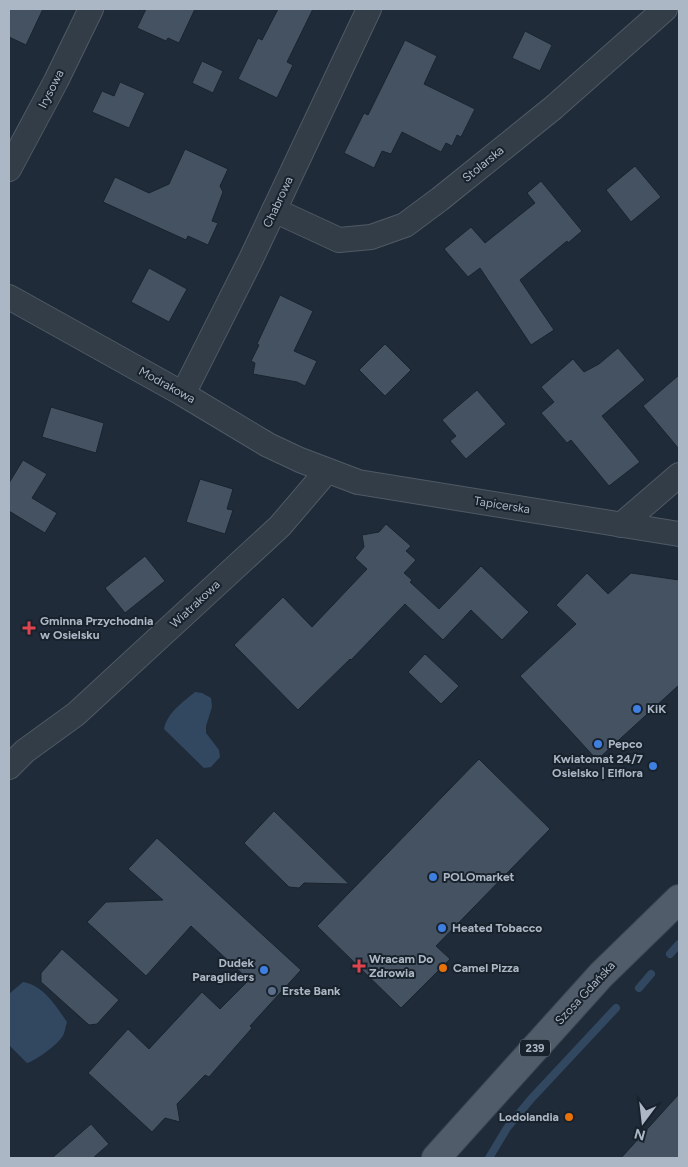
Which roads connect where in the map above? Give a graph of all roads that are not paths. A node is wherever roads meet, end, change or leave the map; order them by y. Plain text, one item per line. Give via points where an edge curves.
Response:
1 (91, 9) edge
2 (369, 9) edge
3 (664, 9) edge
4 (9, 169) edge
5 (274, 210) junction
6 (9, 297) edge
7 (183, 394) junction
8 (327, 471) junction
9 (679, 475) edge
10 (621, 525) junction
11 (679, 534) edge
12 (9, 767) edge
13 (679, 899) edge
14 (436, 1158) edge

1 - 4 street, Irysowa
2 - 5 street, Chabrowa
3 - 5 street, Stolarska via 553,108 405,225 371,236 340,240
5 - 7 street, Chabrowa
6 - 7 street, Modrakowa
7 - 8 street, Modrakowa via 268,445
8 - 10 street, Tapicerska via 358,482
8 - 12 street, Wiatrakowa via 280,526 76,714 25,751
9 - 10 street
10 - 11 street, Tapicerska
13 - 14 main road, Szosa Gdańska / 239 via 601,975

